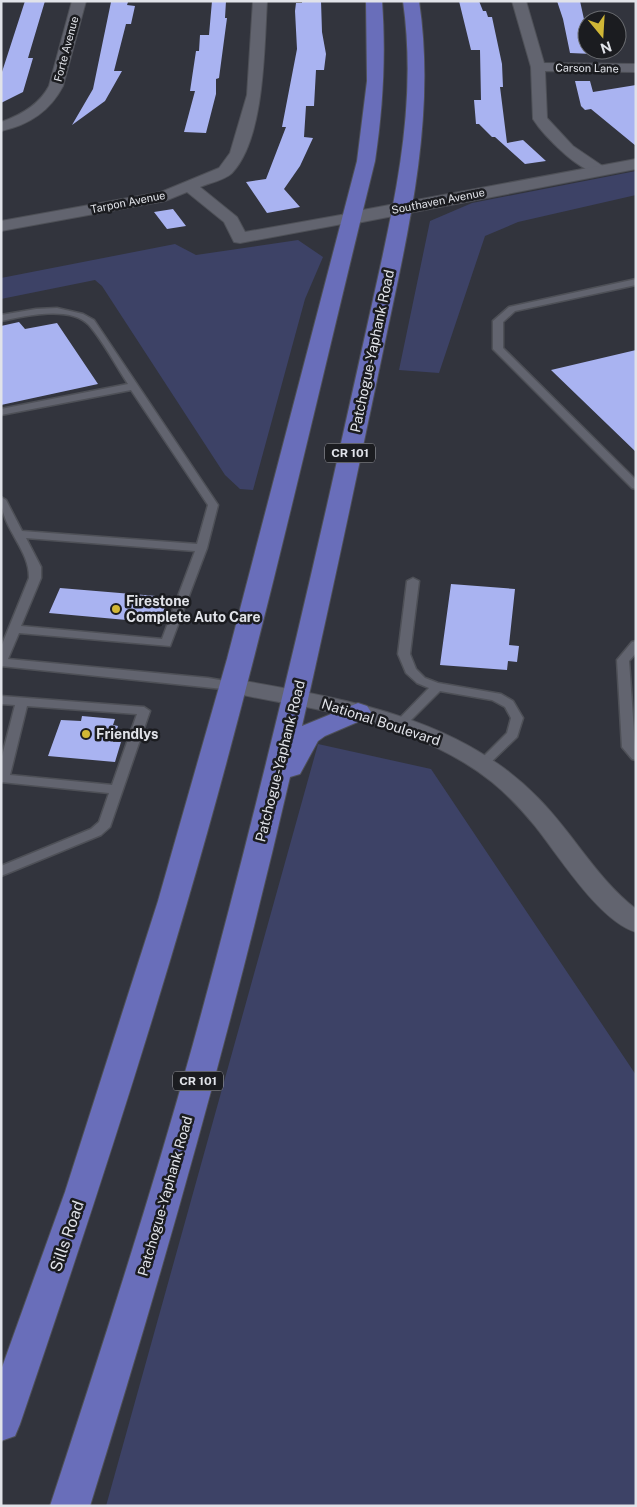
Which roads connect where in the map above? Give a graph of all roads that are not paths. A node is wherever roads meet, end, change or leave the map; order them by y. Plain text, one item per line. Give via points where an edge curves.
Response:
1 (79, 1) edge
2 (260, 1) edge
3 (374, 1) edge
4 (411, 1) edge
5 (519, 1) edge
6 (538, 67) junction
7 (636, 68) edge
8 (1, 127) edge
9 (636, 164) edge
10 (598, 170) junction
11 (190, 187) junction
12 (403, 208) junction
13 (352, 218) junction
14 (1, 226) edge
15 (636, 282) edge
16 (1, 318) edge
17 (134, 386) junction
18 (1, 412) edge
19 (636, 486) edge
20 (1, 500) edge
21 (18, 534) junction
22 (202, 548) junction
23 (413, 581) dead end
24 (15, 629) junction
25 (636, 645) edge
26 (1, 662) edge
27 (232, 686) junction
28 (436, 688) junction
29 (296, 697) junction
30 (1, 700) edge
31 (22, 702) junction
32 (358, 712) junction
33 (399, 725) junction
34 (636, 756) edge
35 (483, 763) junction
36 (2, 778) edge
37 (117, 790) junction
38 (267, 814) junction
39 (1, 871) edge
40 (636, 923) edge
41 (52, 1280) junction
42 (1, 1377) edge
43 (1, 1424) edge
44 (70, 1506) edge

1 - 8 street, Forte Avenue via 51,97 30,115
2 - 11 street, Tarpon Avenue via 254,95 238,154 225,171
3 - 13 main road via 374,103 366,161
4 - 12 main road, Patchogue-Yaphank Road / CR 101 via 418,59 417,86 414,142
5 - 6 street
6 - 7 street, Carson Lane
6 - 10 street via 540,119 568,149
9 - 10 street, Southaven Avenue
10 - 12 street, Southaven Avenue
11 - 13 street, Southaven Avenue via 231,220 240,238
11 - 14 street, Tarpon Avenue via 165,196
12 - 13 street, Southaven Avenue
12 - 29 main road, Patchogue-Yaphank Road / CR 101
13 - 27 main road
15 - 19 lane via 512,309 498,321 498,349
16 - 17 lane via 47,310 75,313 91,322
17 - 18 lane
17 - 22 lane via 213,505
20 - 21 lane
21 - 22 lane
21 - 24 lane via 35,567 35,578
22 - 24 lane via 166,643
23 - 28 lane via 404,654 406,663 420,679
24 - 26 lane
25 - 34 lane via 623,660 628,747
26 - 27 lane
27 - 29 street, National Boulevard
27 - 41 main road, Sills Road via 150,979
28 - 33 lane
28 - 35 lane via 495,697 510,705 516,718 513,734
29 - 32 street, National Boulevard
29 - 38 main road, Patchogue-Yaphank Road / CR 101
30 - 31 lane
31 - 36 lane
31 - 37 lane via 144,711
32 - 33 street, National Boulevard
32 - 38 main road via 307,736
33 - 35 street, National Boulevard via 450,744
35 - 40 street, National Boulevard via 530,804 608,900
36 - 37 lane
37 - 39 lane via 105,824 96,832
38 - 44 main road, Patchogue-Yaphank Road / CR 101 via 173,1171 122,1346
41 - 42 main road
41 - 43 main road

